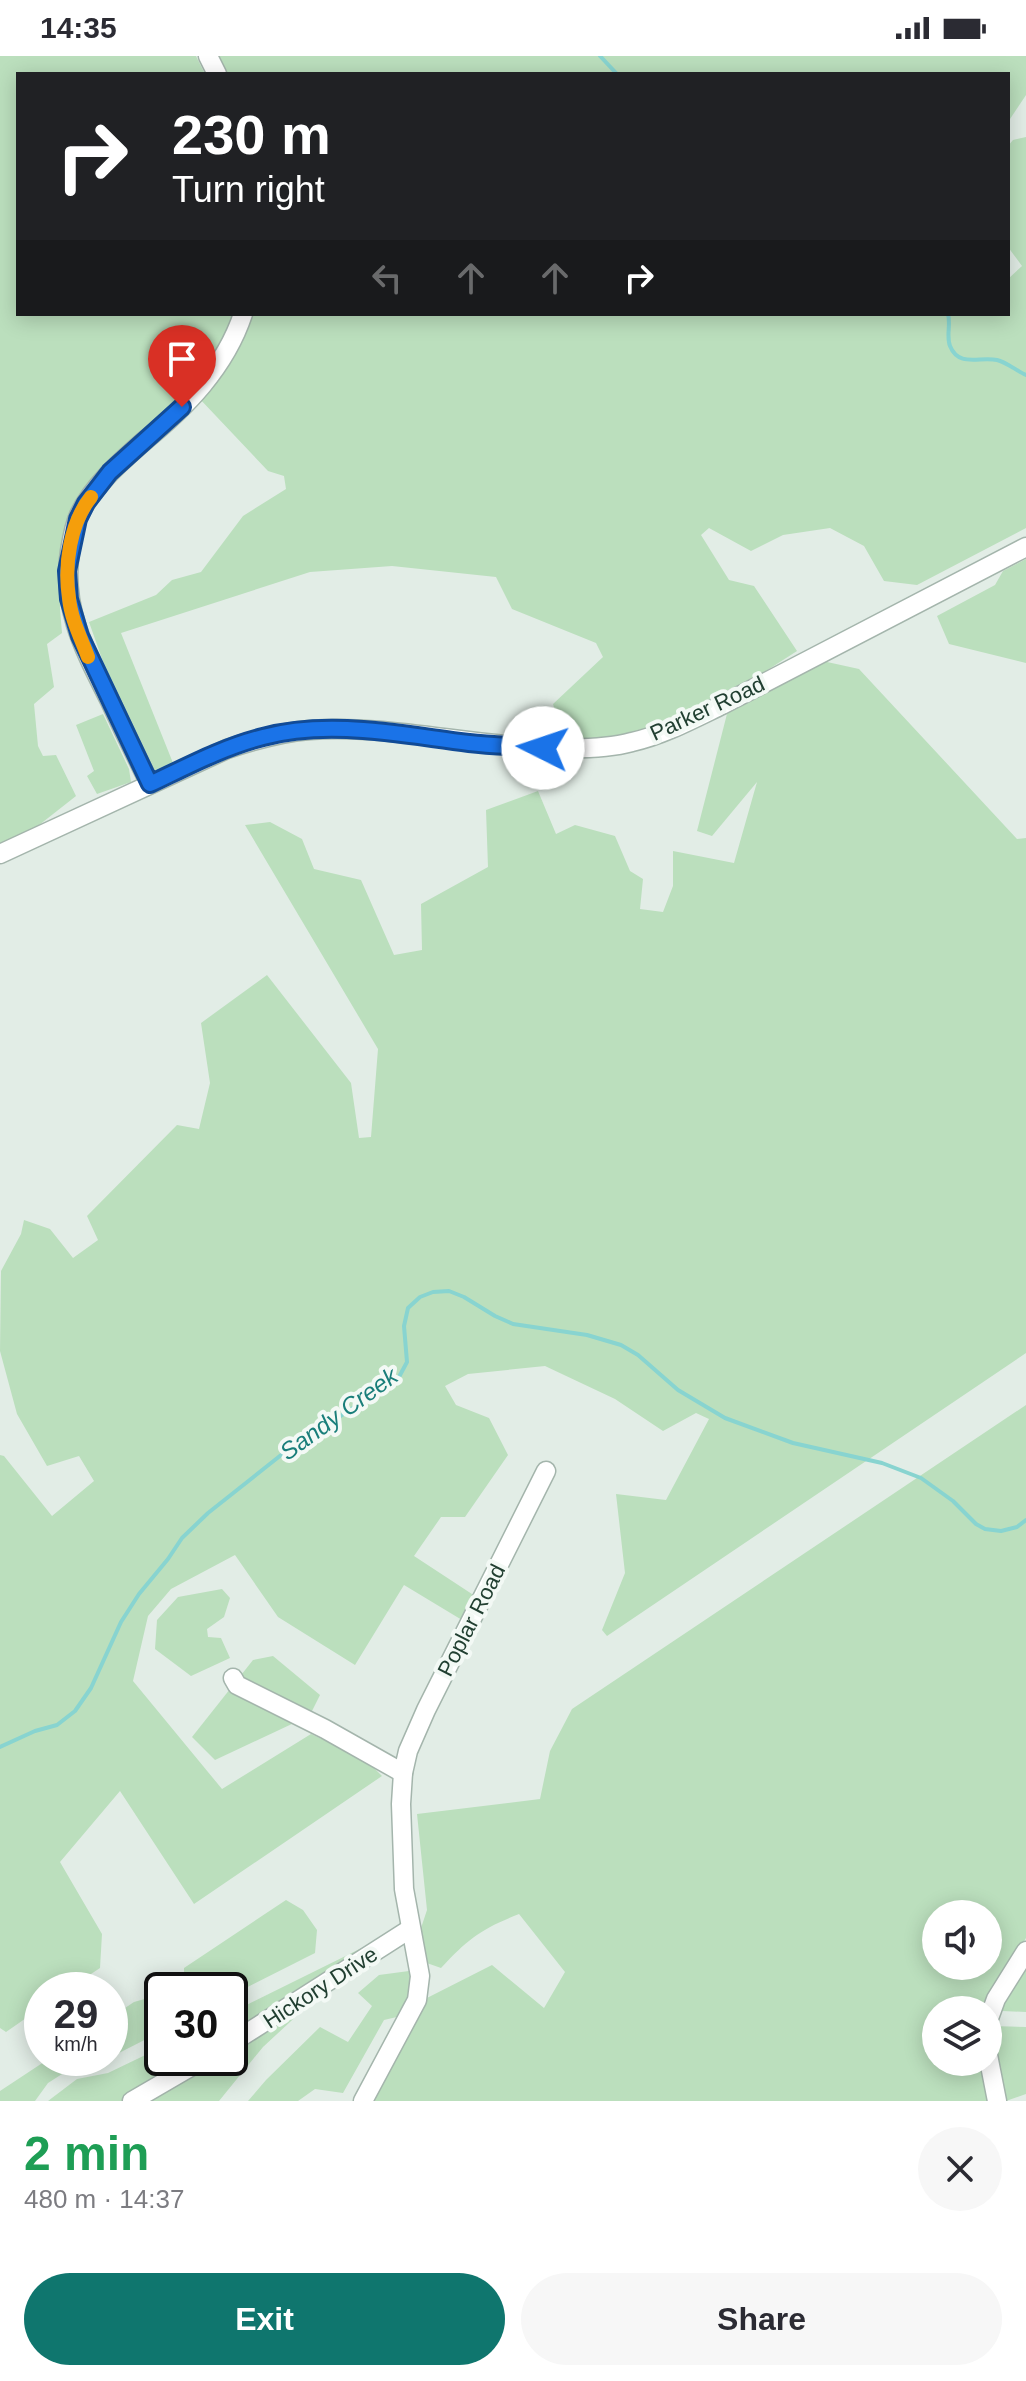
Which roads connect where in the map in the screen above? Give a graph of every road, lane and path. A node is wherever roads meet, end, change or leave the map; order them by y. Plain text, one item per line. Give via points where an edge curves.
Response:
1 (242, 316) edge
2 (1026, 547) edge
3 (150, 784) junction
4 (0, 854) edge
5 (546, 1471) dead end
6 (233, 1678) dead end
7 (403, 1773) junction
8 (410, 1929) junction
9 (1026, 1951) edge
10 (998, 1996) edge
11 (248, 2032) edge
12 (175, 2076) edge
13 (992, 2076) edge
14 (132, 2101) edge
15 (363, 2101) edge
16 (997, 2101) edge

1 - 3 street via 231,346 201,388 110,472 86,503 72,542 67,571 73,618
2 - 3 street, Parker Road via 677,727 631,743 543,748 311,730 262,737
3 - 4 street, Parker Road
5 - 7 street, Poplar Road via 426,1710
6 - 7 street via 237,1685
7 - 8 street, Poplar Road via 404,1889
8 - 11 street, Hickory Drive
8 - 15 street, Poplar Road via 420,1976 418,1995
9 - 10 street
12 - 14 street
13 - 16 street

